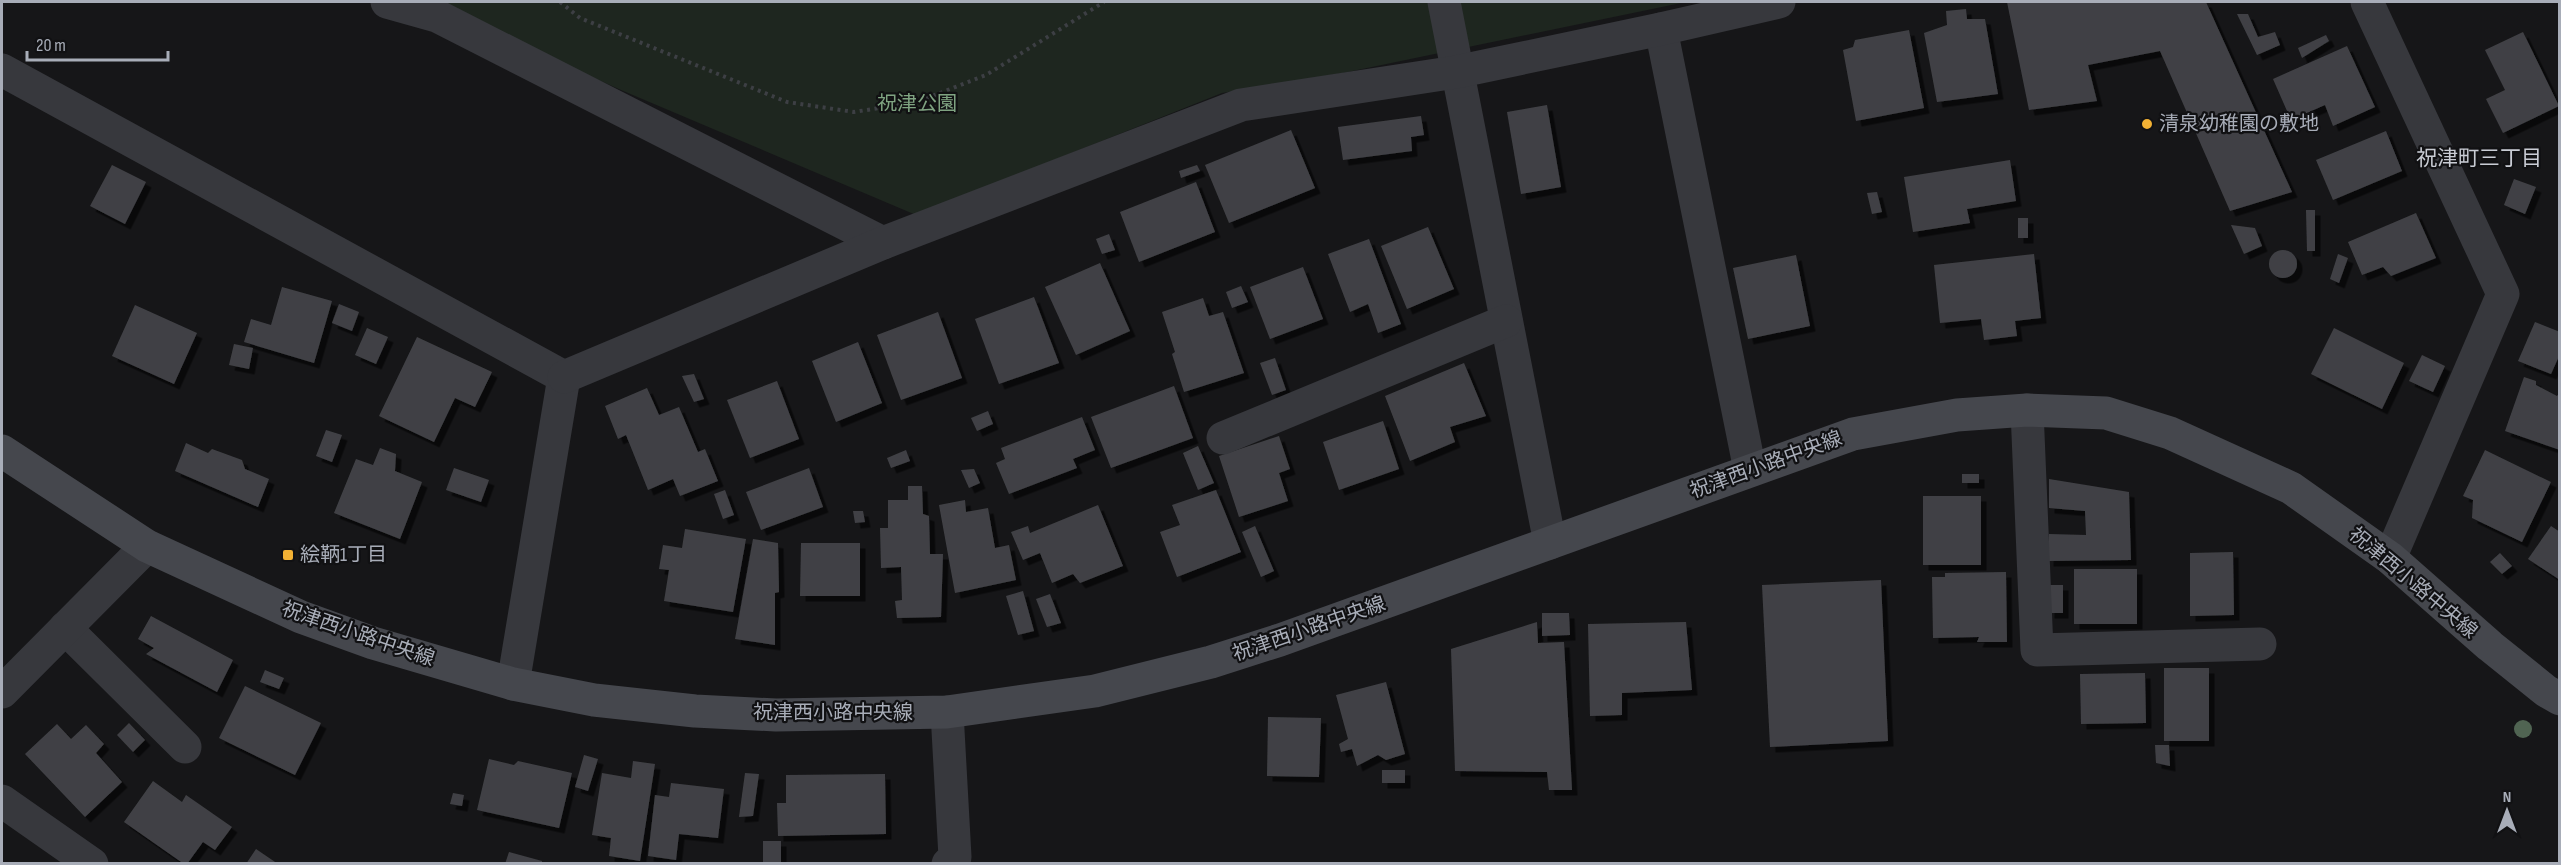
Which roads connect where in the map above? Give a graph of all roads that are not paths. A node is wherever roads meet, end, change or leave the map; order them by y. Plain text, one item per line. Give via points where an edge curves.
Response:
1 (387, 2) edge
2 (1444, 2) edge
3 (1779, 2) edge
4 (2367, 2) edge
5 (1661, 29) junction
6 (2, 70) edge
7 (1456, 72) junction
8 (883, 243) junction
9 (1506, 321) junction
10 (564, 377) junction
11 (2027, 410) junction
12 (1223, 438) dead end
13 (2, 451) edge
14 (1750, 470) junction
15 (1550, 543) junction
16 (147, 546) junction
17 (2390, 558) junction
18 (65, 628) junction
19 (2260, 644) dead end
20 (513, 684) junction
21 (2, 692) edge
22 (2559, 699) edge
23 (946, 712) junction
24 (184, 747) dead end
25 (2, 801) edge
26 (955, 861) edge
27 (92, 864) edge

1 - 8 street via 437,16
2 - 7 street
3 - 5 street
4 - 17 street via 2503,294
5 - 7 street
5 - 14 street
6 - 10 street
7 - 8 street via 1241,105
7 - 9 street
8 - 10 street
9 - 12 street
9 - 15 street
10 - 20 street
11 - 14 main road, 祝津西小路中央線 via 1958,415 1853,434
11 - 17 main road, 祝津西小路中央線 via 2106,413 2170,433 2291,488
11 - 19 street via 2037,650
13 - 16 main road, 祝津西小路中央線
14 - 15 main road, 祝津西小路中央線
15 - 23 main road, 祝津西小路中央線 via 1211,662 1095,691
16 - 18 street
16 - 20 main road, 祝津西小路中央線 via 301,617 373,643
17 - 22 main road, 祝津西小路中央線 via 2490,646
18 - 21 street
18 - 24 street
20 - 23 main road, 祝津西小路中央線 via 594,700 695,711 776,715
23 - 26 street
25 - 27 street

